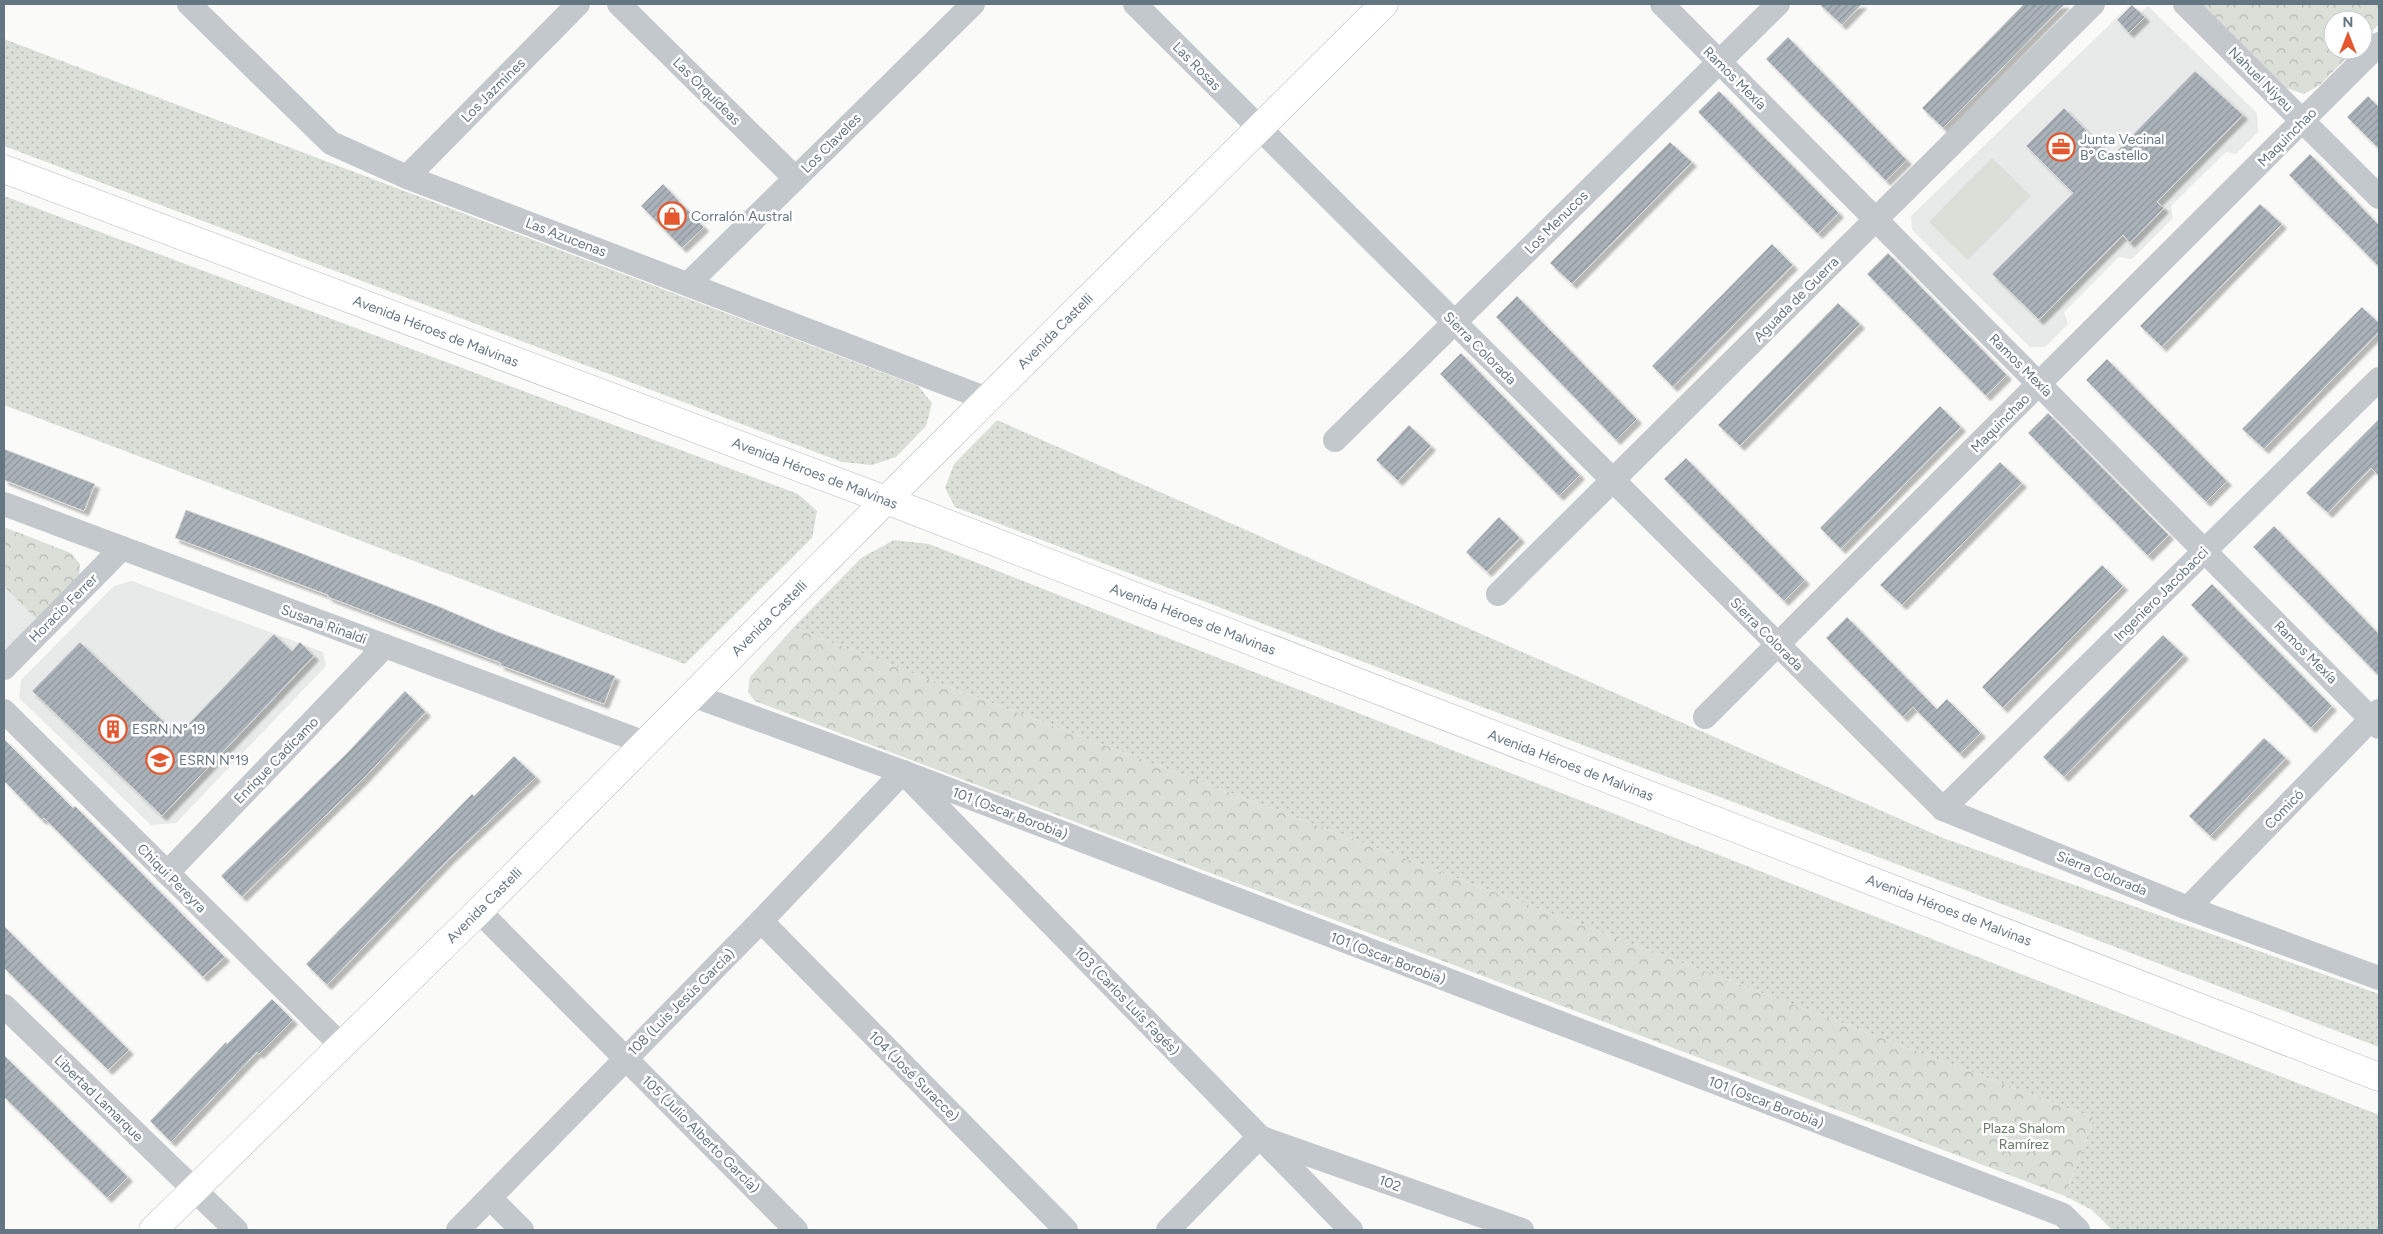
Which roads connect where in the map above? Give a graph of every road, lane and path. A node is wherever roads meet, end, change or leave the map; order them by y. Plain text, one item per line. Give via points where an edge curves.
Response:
1 (189, 4) edge
2 (578, 4) edge
3 (619, 4) edge
4 (972, 4) edge
5 (1135, 4) edge
6 (1384, 4) edge
7 (1662, 4) edge
8 (1778, 4) edge
9 (2093, 4) edge
10 (2186, 4) edge
11 (2379, 44) edge
12 (1719, 61) junction
13 (2303, 121) junction
14 (1259, 129) junction
15 (4, 169) edge
16 (407, 177) junction
17 (795, 178) junction
18 (2379, 196) edge
19 (1876, 219) junction
20 (689, 283) junction
21 (1454, 323) junction
22 (2379, 379) edge
23 (2040, 383) junction
24 (987, 399) junction
25 (1336, 440) dead end
26 (1613, 480) junction
27 (886, 500) junction
28 (4, 504) edge
29 (122, 548) junction
30 (2205, 550) junction
31 (1498, 594) dead end
32 (1778, 644) junction
33 (385, 646) junction
34 (4, 668) edge
35 (692, 695) junction
36 (4, 711) edge
37 (1705, 717) dead end
38 (2377, 719) edge
39 (645, 743) junction
40 (903, 772) junction
41 (1943, 808) junction
42 (167, 873) junction
43 (2188, 908) junction
44 (479, 911) junction
45 (761, 921) junction
46 (2379, 978) edge
47 (4, 1006) edge
48 (340, 1046) junction
49 (626, 1058) junction
50 (2379, 1076) edge
51 (1259, 1137) junction
52 (194, 1189) junction
53 (490, 1198) junction
54 (2063, 1225) edge
55 (153, 1230) edge
56 (236, 1230) edge
57 (458, 1230) edge
58 (522, 1230) edge
59 (796, 1230) edge
60 (1066, 1230) edge
61 (1168, 1230) edge
62 (1351, 1230) edge
63 (1522, 1230) edge

1 - 16 street, Las Azucenas via 331,143
2 - 16 street, Los Jazmines
3 - 17 street, Las Orquídeas
4 - 17 street, Los Claveles
5 - 14 street, Las Rosas
6 - 14 main road, Avenida Castelli
7 - 12 street, Ramos Mexía
8 - 12 street, Los Menucos
9 - 19 street, Aguada de Guerra
10 - 13 street, Nahuel Niyeu
11 - 13 street, Maquinchao
12 - 19 street, Ramos Mexía
12 - 21 street, Los Menucos
13 - 18 street, Nahuel Niyeu
13 - 23 street, Maquinchao
14 - 21 street, Sierra Colorada
14 - 24 main road, Avenida Castelli
15 - 27 main road, Avenida Héroes de Malvinas
16 - 20 street, Las Azucenas
17 - 20 street, Los Claveles
19 - 23 street, Ramos Mexía
19 - 26 street, Aguada de Guerra
20 - 24 street, Las Azucenas
21 - 25 street, Los Menucos
21 - 26 street, Sierra Colorada
22 - 30 street, Ingeniero Jacobacci
23 - 30 street, Ramos Mexía
23 - 32 street, Maquinchao
24 - 27 main road, Avenida Castelli
26 - 31 street, Aguada de Guerra
26 - 32 street, Sierra Colorada
27 - 35 main road, Avenida Castelli
27 - 50 main road, Avenida Héroes de Malvinas
28 - 29 street, Susana Rinaldi
29 - 33 street, Susana Rinaldi
29 - 34 street, Horacio Ferrer
30 - 38 street, Ramos Mexía
30 - 41 street, Ingeniero Jacobacci
32 - 37 street, Maquinchao
32 - 41 street, Sierra Colorada
33 - 39 street, Susana Rinaldi
33 - 42 street, Enrique Cadícamo
35 - 39 main road, Avenida Castelli
35 - 40 street, 101 (Oscar Borobia)
36 - 42 street, Chiqui Pereyra
38 - 43 street, Comicó
39 - 44 main road, Avenida Castelli
40 - 45 street, 108 (Luis Jesús García)
40 - 51 street, 103 (Carlos Luis Fagés)
40 - 54 street, 101 (Oscar Borobia)
41 - 43 street, Sierra Colorada
42 - 48 street, Chiqui Pereyra
43 - 46 street, Sierra Colorada
44 - 48 main road, Avenida Castelli
44 - 49 street, 105 (Julio Alberto García)
45 - 49 street, 108 (Luis Jesús García)
45 - 60 street, 104 (José Suracce)
47 - 52 street, Libertad Lamarque
48 - 52 main road, Avenida Castelli
49 - 53 street, 108 (Luis Jesús García)
49 - 59 street, 105 (Julio Alberto García)
51 - 61 street
51 - 62 street, 103 (Carlos Luis Fagés)
51 - 63 street, 102
52 - 55 main road, Avenida Castelli
52 - 56 street, Libertad Lamarque
53 - 57 street, 108 (Luis Jesús García)
53 - 58 street

